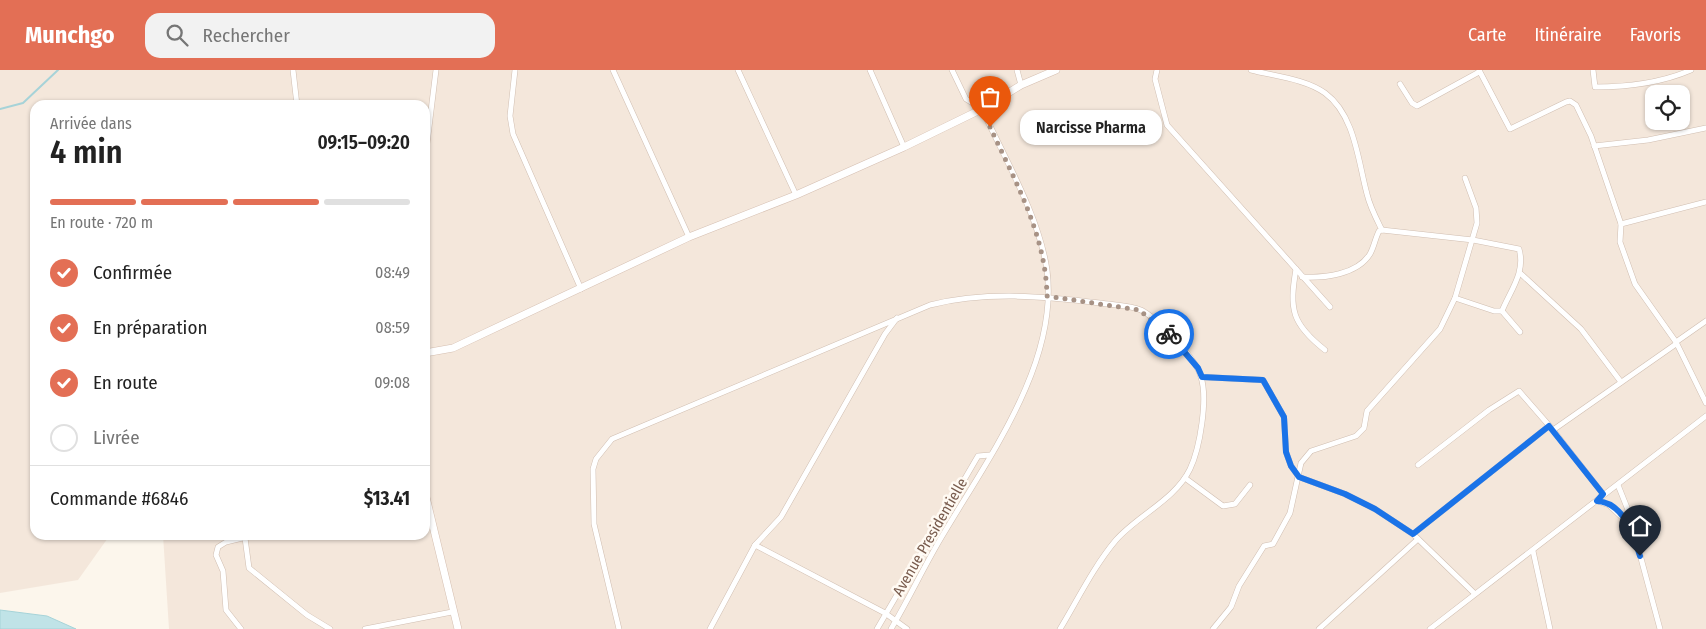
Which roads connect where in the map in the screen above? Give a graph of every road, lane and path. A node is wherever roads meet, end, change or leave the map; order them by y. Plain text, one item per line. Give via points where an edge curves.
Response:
1 (293, 70) edge
2 (436, 70) edge
3 (516, 70) edge
4 (613, 70) edge
5 (738, 70) edge
6 (870, 70) edge
7 (952, 70) edge
8 (1016, 70) edge
9 (1056, 70) edge
10 (1157, 70) edge
11 (1251, 70) edge
12 (1593, 70) edge
13 (1691, 70) edge
14 (1479, 71) edge
15 (1400, 84) dead end
16 (1022, 85) junction
17 (297, 100) edge
18 (982, 109) junction
19 (430, 119) edge
20 (1706, 128) edge
21 (1594, 146) junction
22 (904, 147) junction
23 (1465, 178) dead end
24 (796, 195) junction
25 (1706, 202) edge
26 (1621, 224) junction
27 (1382, 230) junction
28 (689, 237) junction
29 (1473, 240) junction
30 (1296, 269) junction
31 (1520, 273) junction
32 (1302, 276) junction
33 (581, 289) junction
34 (1047, 296) junction
35 (1455, 298) junction
36 (1330, 308) dead end
37 (1502, 311) junction
38 (898, 317) junction
39 (1706, 321) edge
40 (1520, 332) dead end
41 (1676, 343) junction
42 (1325, 350) dead end
43 (430, 352) edge
44 (1202, 377) junction
45 (1621, 382) junction
46 (1706, 403) edge
47 (1706, 416) edge
48 (1551, 428) junction
49 (990, 455) junction
50 (1418, 465) dead end
51 (1299, 477) junction
52 (1185, 478) junction
53 (1250, 485) dead end
54 (1618, 485) junction
55 (1603, 494) junction
56 (1597, 501) junction
57 (430, 515) edge
58 (1630, 525) junction
59 (1413, 534) junction
60 (1418, 539) junction
61 (236, 540) edge
62 (245, 540) edge
63 (755, 545) junction
64 (922, 549) junction
65 (1533, 551) junction
66 (930, 556) junction
67 (1474, 593) junction
68 (452, 612) junction
69 (885, 614) junction
70 (896, 621) junction
71 (241, 629) edge
72 (330, 629) edge
73 (365, 629) edge
74 (458, 629) edge
75 (620, 629) edge
76 (710, 629) edge
77 (877, 629) edge
78 (891, 629) edge
79 (907, 629) edge
80 (1060, 629) edge
81 (1213, 629) edge
82 (1319, 629) edge
83 (1430, 629) edge
84 (1550, 629) edge
85 (1660, 629) edge

1 - 17 street
2 - 19 street
3 - 33 street via 510,116 513,134
4 - 28 street
5 - 24 street
6 - 22 street
7 - 18 street via 966,99
8 - 16 street
9 - 16 street
10 - 30 street via 1155,79 1167,125
11 - 27 street via 1310,85 1336,103 1345,117 1359,157 1367,195
12 - 13 street via 1595,88 1621,87
14 - 15 street via 1417,106
14 - 21 street via 1510,129 1570,101 1576,105
16 - 18 street
18 - 22 street
18 - 34 street, Avenue Presidentielle via 1038,233 1047,272
20 - 21 street via 1648,140
21 - 26 street
22 - 24 street
23 - 29 street via 1476,208
24 - 28 street
25 - 26 street
26 - 41 street via 1620,242 1635,284
27 - 29 street
27 - 32 street via 1369,256 1362,262 1333,277
28 - 33 street
29 - 31 street via 1519,249 1522,258
29 - 35 street
30 - 32 street
30 - 42 street via 1291,300 1301,328
31 - 37 street
31 - 45 street via 1581,329
32 - 36 street
33 - 43 street via 452,348
34 - 38 street via 949,300
34 - 44 street via 1139,310 1174,339
34 - 49 street, Avenue Presidentielle via 1045,331 1032,376
35 - 37 street
35 - 51 street via 1440,329 1368,412 1364,428 1356,436 1311,451 1301,463
37 - 40 street
38 - 63 street via 885,334 781,517
38 - 75 street via 612,439 607,444 593,469 594,524
39 - 41 street
41 - 45 street
41 - 46 street
44 - 51 street via 1263,380 1284,417 1286,452
44 - 52 street via 1201,435
45 - 48 street
47 - 54 street
48 - 50 street via 1521,392 1516,392
48 - 55 street
48 - 59 street
49 - 64 street, Avenue Presidentielle via 978,456
49 - 66 street, Avenue Presidentielle
51 - 59 street via 1352,497
51 - 81 street via 1290,513 1273,544 1264,546 1239,586 1231,607
52 - 53 street via 1223,506 1235,504
52 - 80 street via 1118,538
54 - 55 street
54 - 58 street
55 - 56 street
56 - 58 street via 1614,509
56 - 65 street
57 - 68 street
58 - 85 street
59 - 60 street
60 - 67 street
60 - 82 street
61 - 71 street via 218,548 216,556 223,571 226,610
62 - 72 street via 249,568 307,615
63 - 69 street
63 - 76 street
64 - 66 street
64 - 69 street, Avenue Presidentielle
65 - 67 street
65 - 84 street
66 - 70 street, Avenue Presidentielle
67 - 83 street
68 - 73 street
68 - 74 street
69 - 70 street
69 - 77 street, Avenue Presidentielle
70 - 78 street, Avenue Presidentielle
70 - 79 street

